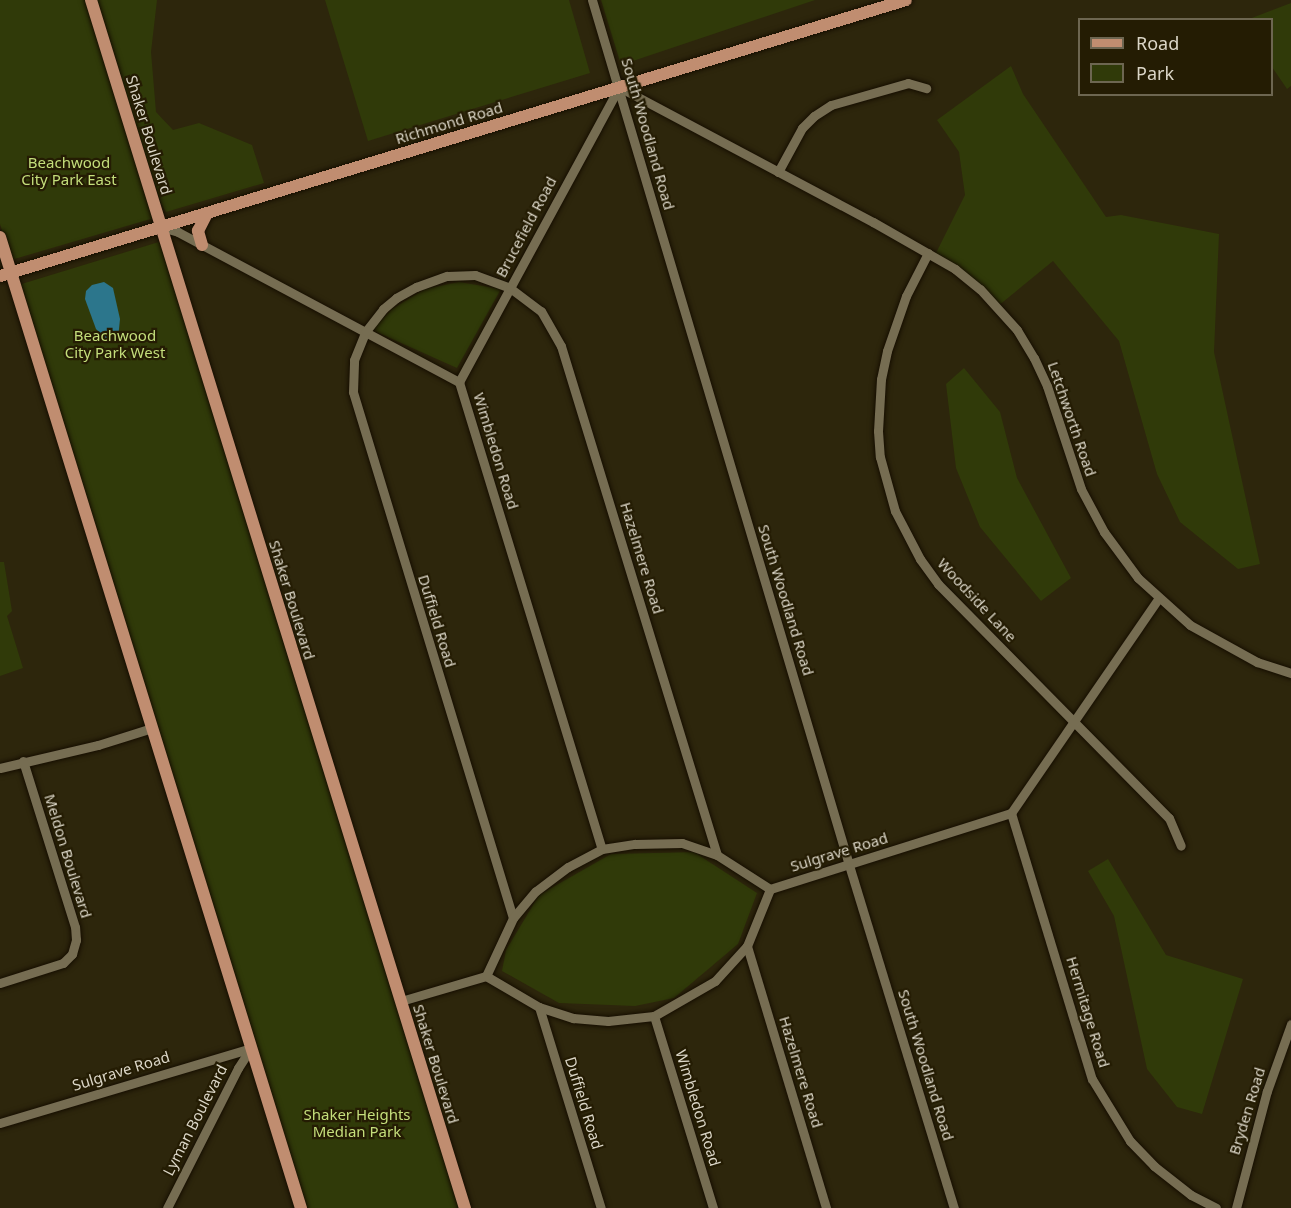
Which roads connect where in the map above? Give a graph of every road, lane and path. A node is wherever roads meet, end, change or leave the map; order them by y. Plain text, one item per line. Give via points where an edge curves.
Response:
1 (91, 0) edge
2 (592, 0) edge
3 (906, 0) edge
4 (619, 87) junction
5 (926, 88) dead end
6 (778, 172) junction
7 (207, 213) junction
8 (161, 226) junction
9 (0, 237) edge
10 (202, 245) junction
11 (928, 253) junction
12 (4, 272) edge
13 (510, 288) junction
14 (366, 331) junction
15 (459, 382) junction
16 (1158, 599) junction
17 (1291, 673) edge
18 (1074, 722) junction
19 (152, 728) junction
20 (23, 761) junction
21 (0, 768) edge
22 (1011, 813) junction
23 (1181, 846) dead end
24 (603, 849) junction
25 (717, 855) junction
26 (849, 865) junction
27 (770, 889) junction
28 (513, 918) junction
29 (747, 946) junction
30 (486, 976) junction
31 (0, 983) edge
32 (401, 1001) junction
33 (539, 1007) junction
34 (654, 1016) junction
35 (1291, 1024) edge
36 (252, 1048) junction
37 (0, 1123) edge
38 (169, 1207) edge
39 (156, 1208) edge
40 (301, 1208) edge
41 (465, 1208) edge
42 (601, 1208) edge
43 (713, 1208) edge
44 (826, 1208) edge
45 (954, 1208) edge
46 (1216, 1208) edge
47 (1236, 1208) edge

1 - 8 main road, Shaker Boulevard
2 - 4 street, South Woodland Road
3 - 4 main road, Richmond Road
4 - 6 street, Letchworth Road
4 - 7 main road, Richmond Road
4 - 13 street, Brucefield Road
4 - 26 street, South Woodland Road
5 - 6 street via 908,83 831,105 802,128
6 - 11 street, Letchworth Road
7 - 8 main road, Richmond Road
7 - 10 main road via 198,231
8 - 10 street, Wimbledon Road
8 - 12 main road, Richmond Road
8 - 32 main road, Shaker Boulevard
9 - 12 main road
10 - 14 street, Wimbledon Road
11 - 16 street, Letchworth Road via 980,289 1017,330 1047,386 1072,465 1092,512 1121,556
11 - 18 street, Woodside Lane via 906,296 881,379 878,431 886,484 906,535 938,584
12 - 19 main road
13 - 14 street, Hazelmere Road via 475,275 447,276 396,298
13 - 15 street, Brucefield Road
13 - 25 street, Hazelmere Road via 541,311 561,346
14 - 15 street, Wimbledon Road
14 - 28 street, Duffield Road via 354,360 353,392 359,418
15 - 24 street, Wimbledon Road
16 - 17 street, Letchworth Road via 1224,646
16 - 18 street
18 - 22 street
18 - 23 street, Woodside Lane via 1168,818
19 - 20 street via 98,745
19 - 36 main road
20 - 21 street
20 - 31 street, Meldon Boulevard via 76,940 72,954 63,963
22 - 26 street, Sulgrave Road
22 - 46 street, Hermitage Road via 1092,1079 1130,1140 1154,1166 1191,1195
24 - 25 street via 682,843
24 - 28 street via 568,867 536,891
25 - 27 street
26 - 27 street, Sulgrave Road
26 - 45 street, South Woodland Road
27 - 29 street
28 - 30 street
29 - 34 street via 715,981
29 - 44 street, Hazelmere Road
30 - 32 street
30 - 33 street
32 - 41 main road, Shaker Boulevard
33 - 34 street via 573,1018 608,1021
33 - 42 street, Duffield Road
34 - 43 street, Wimbledon Road
35 - 47 street, Bryden Road
36 - 37 street, Sulgrave Road
36 - 38 street, Lyman Boulevard via 238,1068
36 - 40 main road
38 - 39 street

